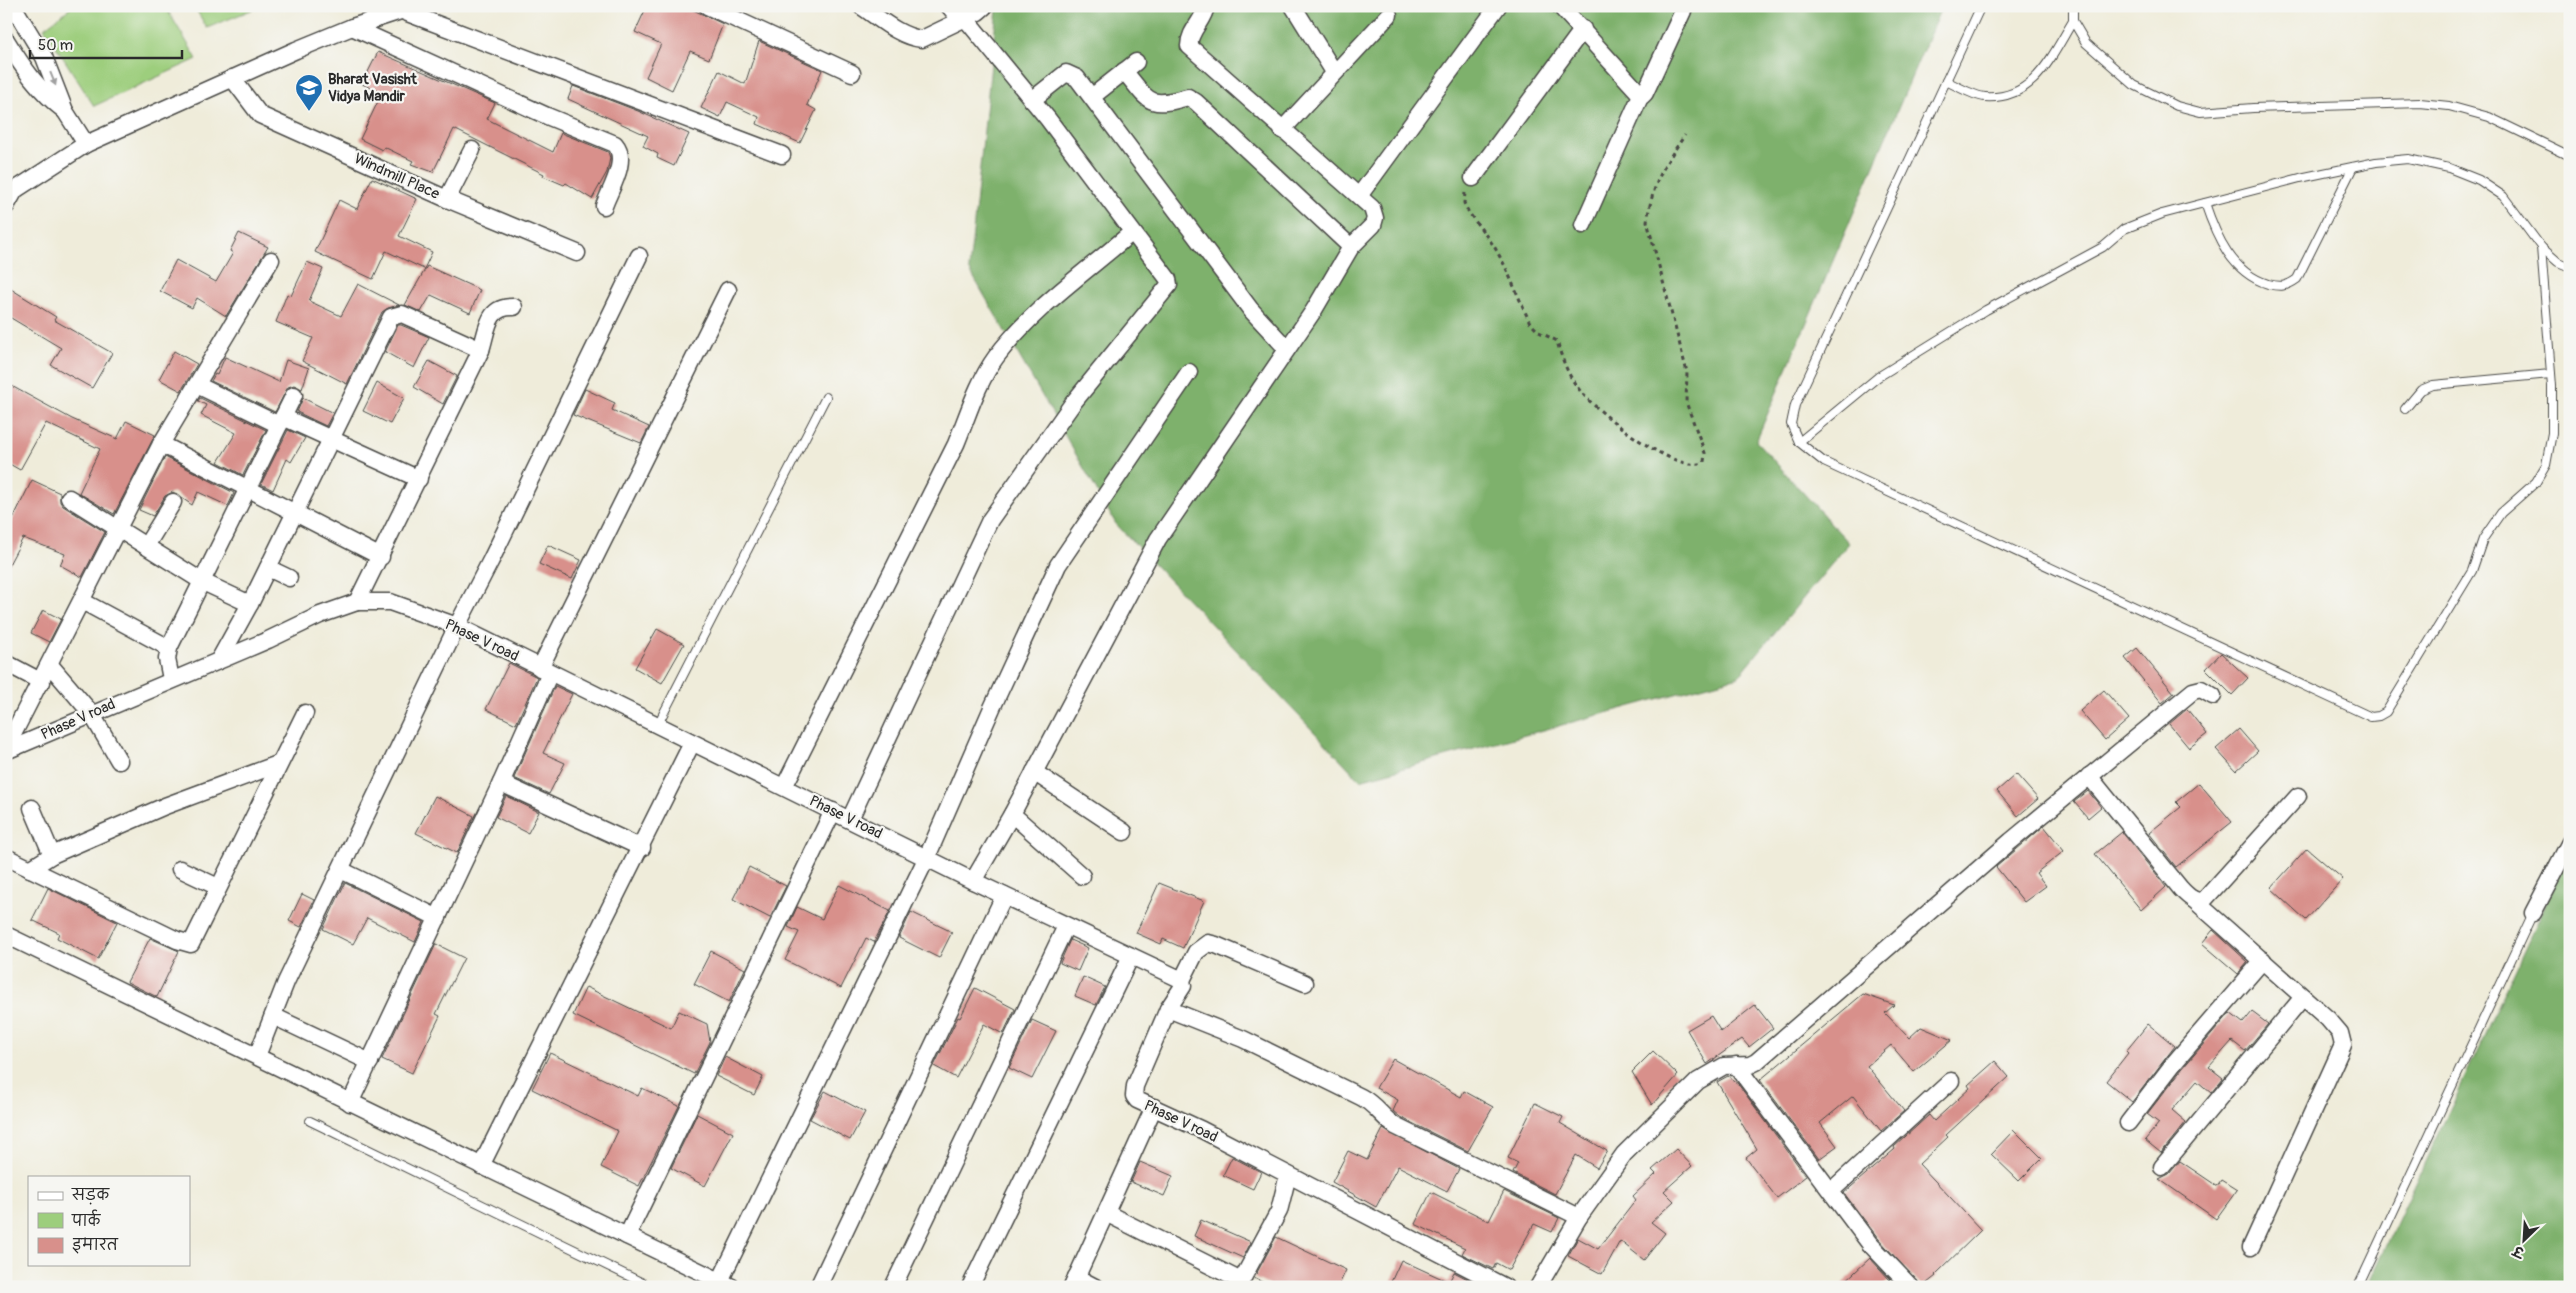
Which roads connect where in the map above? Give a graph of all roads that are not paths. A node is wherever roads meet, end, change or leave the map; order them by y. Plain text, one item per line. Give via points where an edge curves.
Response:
1 (13, 6) edge
2 (707, 6) edge
3 (861, 6) edge
4 (949, 6) edge
5 (985, 6) edge
6 (1206, 6) edge
7 (1293, 6) edge
8 (1498, 6) edge
9 (1560, 6) edge
10 (1981, 6) edge
11 (2073, 6) edge
12 (410, 9) edge
13 (1683, 11) dead end
14 (1389, 16) dead end
15 (963, 19) junction
16 (2073, 21) junction
17 (352, 28) junction
18 (1583, 29) junction
19 (6, 40) edge
20 (1334, 72) junction
21 (852, 73) dead end
22 (232, 78) junction
23 (1946, 81) junction
24 (1093, 96) junction
25 (1641, 96) junction
26 (1032, 100) junction
27 (65, 111) junction
28 (1282, 130) junction
29 (86, 144) junction
30 (472, 150) dead end
31 (782, 154) dead end
32 (2570, 156) edge
33 (2353, 167) junction
34 (1473, 178) road end
35 (11, 190) edge
36 (1359, 196) junction
37 (448, 199) junction
38 (2205, 203) junction
39 (6, 206) edge
40 (604, 206) dead end
41 (1583, 225) dead end
42 (1131, 233) junction
43 (1351, 247) junction
44 (2541, 247) junction
45 (577, 253) dead end
46 (639, 256) dead end
47 (271, 260) dead end
48 (2570, 267) edge
49 (728, 290) dead end
50 (514, 307) dead end
51 (1287, 349) junction
52 (481, 350) junction
53 (1189, 372) dead end
54 (2551, 374) junction
55 (197, 384) junction
56 (294, 395) dead end
57 (826, 397) dead end
58 (2405, 409) dead end
59 (281, 421) junction
60 (331, 439) junction
61 (1799, 442) junction
62 (160, 444) junction
63 (419, 479) junction
64 (248, 489) junction
65 (69, 498) dead end
66 (173, 502) dead end
67 (295, 513) junction
68 (118, 528) junction
69 (146, 546) junction
70 (381, 557) junction
71 (268, 568) junction
72 (289, 578) dead end
73 (203, 582) junction
74 (82, 601) junction
75 (358, 602) junction
76 (250, 604) junction
77 (456, 626) junction
78 (169, 648) junction
79 (219, 660) junction
80 (6, 663) edge
81 (50, 665) junction
82 (545, 670) junction
83 (171, 679) junction
84 (42, 682) junction
85 (2213, 696) dead end
86 (91, 713) junction
87 (305, 713) dead end
88 (657, 726) junction
89 (692, 743) junction
90 (6, 749) edge
91 (118, 761) dead end
92 (278, 764) junction
93 (1034, 772) junction
94 (2089, 776) junction
95 (501, 783) junction
96 (784, 787) junction
97 (2298, 796) dead end
98 (32, 808) dead end
99 (833, 811) junction
100 (1012, 814) junction
101 (850, 819) junction
102 (1124, 832) dead end
103 (2570, 842) edge
104 (642, 848) junction
105 (52, 855) junction
106 (6, 857) edge
107 (927, 857) junction
108 (30, 869) junction
109 (180, 869) dead end
110 (341, 870) junction
111 (1082, 876) dead end
112 (973, 881) junction
113 (218, 887) junction
114 (1004, 896) junction
115 (2193, 899) junction
116 (2533, 913) joint
117 (438, 918) junction
118 (1066, 926) junction
119 (6, 935) edge
120 (1131, 956) junction
121 (2262, 960) junction
122 (1182, 980) junction
123 (1305, 983) dead end
124 (2303, 996) junction
125 (1168, 1009) junction
126 (273, 1016) junction
127 (257, 1056) junction
128 (370, 1062) junction
129 (1736, 1065) junction
130 (1951, 1081) dead end
131 (350, 1103) junction
132 (1154, 1107) junction
133 (310, 1121) dead end
134 (2128, 1123) dead end
135 (481, 1166) junction
136 (2162, 1167) dead end
137 (1288, 1175) junction
138 (1831, 1191) junction
139 (1106, 1213) junction
140 (1579, 1217) junction
141 (627, 1236) junction
142 (2251, 1247) dead end
143 (1074, 1282) edge
144 (726, 1284) edge
145 (1239, 1284) edge
146 (651, 1287) edge
147 (818, 1287) edge
148 (893, 1287) edge
149 (970, 1287) edge
150 (1095, 1287) edge
151 (1505, 1287) edge
152 (1538, 1287) edge
153 (1911, 1287) edge
154 (2358, 1287) edge

1 -> 27 street via 44,57
2 - 21 street
3 - 15 street via 913,38 922,39
4 - 15 street
5 - 15 street
6 - 28 street via 1204,18 1189,38 1189,46
7 - 20 street
8 - 36 street
9 - 18 street
10 - 23 lane
11 - 16 lane
12 - 17 street
12 - 31 street
13 - 25 street
14 - 20 street
15 - 26 street
16 - 23 lane via 2040,75 2015,94 1984,97
16 - 32 lane via 2086,44 2134,86 2177,106 2200,112 2420,103 2449,106 2489,117
17 - 22 street
17 - 40 street via 615,144 620,149 620,163
18 - 25 street
18 - 34 street
19 - 27 street via 26,73 47,98
20 - 28 street
22 - 29 street
22 - 37 street, Windmill Place via 260,115
23 - 61 lane via 1795,405 1791,424
24 - 26 street via 1077,78 1066,74
24 - 43 street via 1130,66 1152,101 1164,104 1188,97
24 - 51 street via 1251,310
25 - 41 street
26 - 42 street
27 - 29 street
28 - 36 street
29 - 35 street
30 - 37 street
33 - 38 lane
33 - 38 lane via 2297,279 2288,286 2279,287 2258,280 2242,270 2212,226
33 - 44 lane via 2408,160 2449,168 2478,180 2503,196
35 - 39 street
36 - 43 street via 1372,208 1375,218 1373,225
37 - 45 street, Windmill Place
38 - 61 lane via 2162,214 2124,229 2103,247 1986,310 1878,377
42 - 96 street via 1035,315 996,357 977,391 956,444
42 - 101 street via 1168,279 1168,288 1073,403 990,520
43 - 51 street
44 - 48 lane via 2558,262
44 - 54 lane
46 - 77 street
47 - 55 street
49 - 82 street
50 - 52 street via 500,307 494,312
51 - 93 street via 1158,539
52 - 60 street via 402,314 394,315 388,321
52 - 63 street
53 - 107 street via 1058,565
54 - 58 lane via 2433,385 2422,390
54 - 61 lane via 2552,434 2546,464 2536,482 2496,520 2483,539 2472,571 2386,712 2371,717 1824,462
55 - 59 street
55 - 62 street
56 - 59 street
57 - 88 lane
59 - 60 street
59 - 64 street
60 - 63 street
60 - 67 street
62 - 64 street
62 - 68 street
63 - 70 street
64 - 67 street
64 - 73 street
65 - 68 street
66 - 69 street
67 - 70 street
67 - 71 street
68 - 69 street
68 - 74 street
69 - 73 street
70 - 75 street
71 - 72 street
71 - 76 street
73 - 76 street
73 - 78 street
74 - 78 street
74 - 81 street
75 - 77 street, Phase V road via 390,602
75 - 79 street, Phase V road via 320,615
76 - 79 street
77 - 82 street, Phase V road
77 - 110 street
78 - 83 street via 166,659
79 - 83 street, Phase V road
80 - 84 street
81 - 84 street
81 - 86 street
82 - 88 street, Phase V road
82 - 95 street
83 - 86 street, Phase V road
84 - 90 street
85 - 94 street via 2201,689 2193,690
86 - 90 street, Phase V road
86 - 91 street
87 - 92 street
88 - 89 street, Phase V road
89 - 96 street, Phase V road
89 - 104 street
92 - 105 street via 165,806
92 - 113 street
93 - 100 street
93 - 102 street
94 - 115 street via 2181,889
94 - 129 street via 1756,1062
95 - 104 street
95 - 117 street
96 - 99 street, Phase V road
97 - 115 street via 2204,900
98 - 105 street
99 - 101 street, Phase V road
99 - 141 street
100 - 111 street
100 - 112 street
101 - 107 street, Phase V road
103 - 116 street
104 - 135 street
105 - 108 street
106 - 108 street
107 - 112 street, Phase V road
107 - 144 street
108 - 113 street via 190,944
109 - 113 street
110 - 117 street
110 - 126 street via 286,982
112 - 114 street, Phase V road
114 - 118 street, Phase V road
114 - 147 street
115 - 121 street
116 - 154 lane
117 - 128 street
118 - 120 street, Phase V road
118 - 148 street
119 - 127 street
120 - 122 street, Phase V road
120 - 149 street
121 - 124 street
121 - 134 street via 2174,1063
122 - 123 street via 1196,952 1208,943
122 - 125 street, Phase V road via 1183,986
124 - 136 street
124 - 142 street via 2340,1033 2343,1045
125 - 132 street, Phase V road via 1135,1086 1137,1100
125 - 140 street via 1243,1039 1361,1097 1395,1126
126 - 127 street
126 - 128 street
127 - 131 street
128 - 131 street
129 - 138 street
129 - 140 street via 1718,1068 1698,1081 1624,1154
130 - 138 street
131 - 135 street
132 - 137 street, Phase V road
132 - 139 street
133 - 146 lane
135 - 141 street
137 - 145 street via 1279,1211
137 - 151 street, Phase V road
138 - 153 street via 1870,1244
139 - 143 street
139 - 145 street
140 - 152 street
141 - 144 street
143 - 150 street

